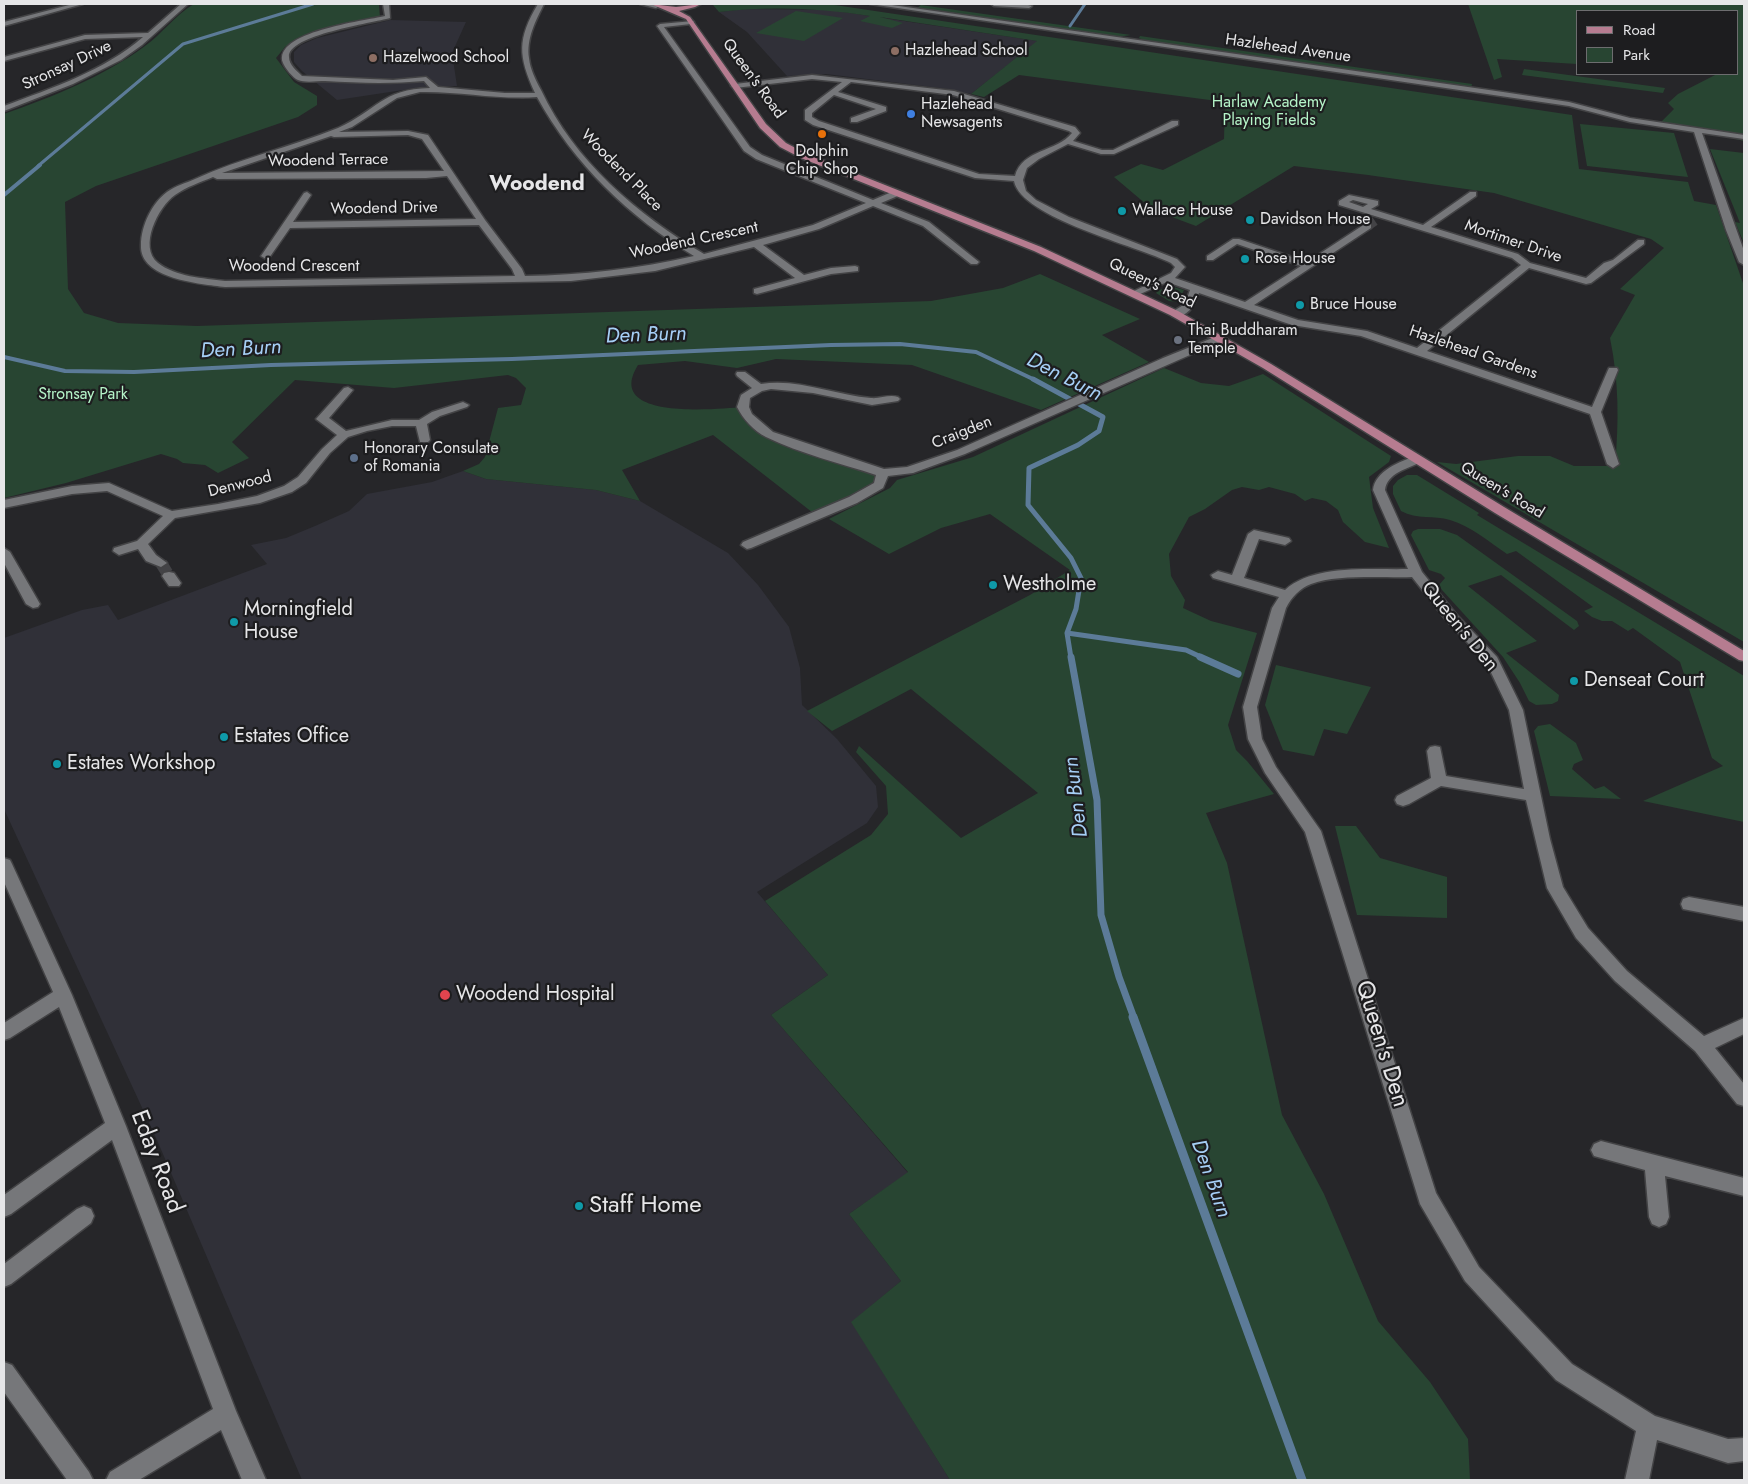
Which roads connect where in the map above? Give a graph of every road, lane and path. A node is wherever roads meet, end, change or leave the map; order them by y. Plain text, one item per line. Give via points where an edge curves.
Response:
1 (80, 4) edge
2 (185, 4) edge
3 (386, 4) edge
4 (541, 4) edge
5 (643, 4) edge
6 (698, 4) edge
7 (873, 4) edge
8 (917, 4) edge
9 (994, 4) edge
10 (655, 5) edge
11 (1029, 6) dead end
12 (690, 7) junction
13 (909, 8) junction
14 (670, 9) junction
15 (687, 21) junction
16 (4, 24) edge
17 (149, 35) junction
18 (4, 60) edge
19 (849, 80) junction
20 (735, 86) junction
21 (436, 90) junction
22 (834, 93) junction
23 (539, 96) junction
24 (4, 109) edge
25 (854, 120) dead end
26 (1175, 123) dead end
27 (1698, 130) junction
28 (324, 135) junction
29 (1744, 137) edge
30 (1068, 142) junction
31 (448, 172) junction
32 (208, 176) junction
33 (1018, 179) junction
34 (897, 193) junction
35 (1473, 194) dead end
36 (308, 199) dead end
37 (874, 203) junction
38 (1364, 210) dead end
39 (1376, 221) junction
40 (482, 222) junction
41 (287, 224) junction
42 (1424, 228) junction
43 (1642, 242) dead end
44 (756, 244) junction
45 (282, 250) dead end
46 (703, 257) junction
47 (1210, 258) dead end
48 (949, 259) dead end
49 (1744, 262) edge
50 (1308, 264) junction
51 (1527, 265) junction
52 (855, 270) dead end
53 (802, 278) junction
54 (521, 279) junction
55 (1167, 279) junction
56 (1195, 290) junction
57 (757, 291) dead end
58 (1135, 293) junction
59 (1246, 306) junction
60 (1176, 314) junction
61 (1220, 338) junction
62 (1418, 352) junction
63 (1614, 370) dead end
64 (741, 374) dead end
65 (760, 388) junction
66 (348, 390) dead end
67 (894, 400) dead end
68 (872, 402) junction
69 (463, 405) dead end
70 (1595, 412) junction
71 (873, 416) dead end
72 (421, 423) junction
73 (344, 435) junction
74 (424, 440) dead end
75 (1417, 460) junction
76 (1613, 464) dead end
77 (883, 473) junction
78 (4, 504) edge
79 (171, 515) junction
80 (1285, 540) dead end
81 (141, 544) junction
82 (747, 545) dead end
83 (119, 551) dead end
84 (4, 552) edge
85 (161, 563) tunnel mouth
86 (1416, 573) junction
87 (1218, 575) dead end
88 (1237, 579) junction
89 (1286, 595) junction
90 (33, 604) dead end
91 (1744, 657) edge
92 (1435, 751) dead end
93 (1439, 780) junction
94 (1534, 796) junction
95 (1403, 800) dead end
96 (4, 864) edge
97 (1689, 904) dead end
98 (1744, 914) edge
99 (63, 995) junction
100 (1744, 1026) edge
101 (4, 1032) edge
102 (1702, 1045) junction
103 (1744, 1098) edge
104 (116, 1126) junction
105 (1601, 1150) dead end
106 (1654, 1164) junction
107 (1744, 1187) edge
108 (4, 1207) edge
109 (84, 1216) dead end
110 (1659, 1217) dead end
111 (4, 1276) edge
112 (4, 1373) edge
113 (226, 1414) junction
114 (1649, 1426) junction
115 (1744, 1449) edge
116 (81, 1480) edge
117 (118, 1480) edge
118 (254, 1480) edge
119 (1637, 1480) edge

1 - 16 street
2 - 17 street, Stronsay Drive
3 - 21 street via 388,17 314,35 289,47 284,57 288,66 300,78 393,82 426,79
4 - 23 street, Woodend Place via 530,28 525,52 525,61
5 - 10 street
6 - 12 main road
7 - 13 street, Hazlehead Avenue
8 - 13 street
9 - 11 street via 1008,8
10 - 14 main road
12 - 14 main road
12 - 15 main road
13 - 27 street, Hazlehead Avenue via 1569,104 1630,120
14 - 15 main road, Queen's Road
15 - 20 main road, Queen's Road
15 - 37 street via 660,26 747,149 758,157
17 - 18 street via 85,37
17 - 24 street, Stronsay Drive via 97,70
19 - 20 street via 812,77
19 - 22 street
19 - 30 street via 964,96 1072,129 1076,133
20 - 34 main road, Queen's Road via 763,126 783,145
21 - 23 street, Woodend Crescent
21 - 28 street, Woodend Crescent via 393,96 351,124
22 - 25 street via 882,109
22 - 33 street via 808,112 808,118 978,176
23 - 46 street, Woodend Place via 565,137 638,214
26 - 30 street via 1114,152 1102,152
27 - 29 street, Hazlehead Avenue
27 - 49 street
28 - 31 street via 418,134 425,137
28 - 32 street, Woodend Crescent
30 - 33 street via 1036,157 1020,170
31 - 32 street, Woodend Terrace
31 - 40 street
32 - 54 street, Woodend Crescent via 168,196 151,221 146,240 145,251 151,262 187,279 234,284
33 - 55 street via 1023,193 1042,208 1174,261 1180,268
34 - 37 street, Woodend Crescent
34 - 58 main road, Queen's Road
35 - 42 street
36 - 41 street, Woodend Drive
37 - 44 street, Woodend Crescent via 816,227
37 - 48 street via 926,224 970,259
38 - 39 street, Mortimer Drive
39 - 42 street, Mortimer Drive
39 - 50 street
40 - 41 street, Woodend Drive
40 - 54 street
41 - 45 street, Woodend Drive via 268,253
42 - 51 street, Mortimer Drive via 1515,256
43 - 51 street, Mortimer Drive via 1591,280
44 - 46 street, Woodend Crescent
44 - 53 street
46 - 54 street, Woodend Crescent via 612,274
47 - 50 street via 1236,242
50 - 59 street
51 - 62 street
52 - 53 street via 831,271
53 - 57 street
55 - 56 street, Hazlehead Gardens
55 - 58 street
56 - 59 street, Hazlehead Gardens
56 - 60 street via 1189,306
58 - 60 main road, Queen's Road
59 - 62 street, Hazlehead Gardens via 1296,323 1363,333
60 - 61 main road, Queen's Road
61 - 75 main road, Queen's Road
61 - 77 street, Craigden via 961,452 909,470
62 - 70 street, Hazlehead Gardens
63 - 70 street
64 - 65 street
65 - 68 street via 813,390
65 - 77 street, Craigden via 745,397 743,407 748,416 769,434
66 - 73 street via 322,419
67 - 68 street
68 - 71 street
69 - 72 street, Denwood
70 - 76 street
72 - 73 street, Denwood via 392,423
72 - 74 street
73 - 79 street, Denwood via 302,480 288,489 260,499
75 - 86 street, Queen's Den via 1387,474 1380,482 1379,490
75 - 91 main road, Queen's Road
77 - 82 street via 879,485 853,500
78 - 79 street via 72,490 109,488
79 - 81 street
80 - 88 street via 1254,534
81 - 83 street
81 - 85 street via 151,558
84 - 90 street
86 - 89 street, Queen's Den via 1338,576 1306,582
86 - 94 street, Queen's Den via 1451,617 1492,660 1516,710
87 - 88 street
88 - 89 street
89 - 114 street, Queen's Den via 1279,608 1250,707 1255,739 1270,770 1313,832 1427,1197 1472,1274 1564,1372
92 - 93 street
93 - 94 street
93 - 95 street
94 - 102 street, Queen's Den via 1555,888 1582,933 1621,976
96 - 99 street, Eday Road
97 - 98 street
99 - 101 street
99 - 104 street, Eday Road
100 - 102 street
102 - 103 street, Queen's Den
104 - 108 street
104 - 113 street, Eday Road
105 - 106 street
106 - 107 street
106 - 110 street
109 - 111 street
112 - 116 street
113 - 117 street
113 - 118 street, Eday Road
114 - 115 street, Queen's Den via 1728,1451
114 - 119 street

